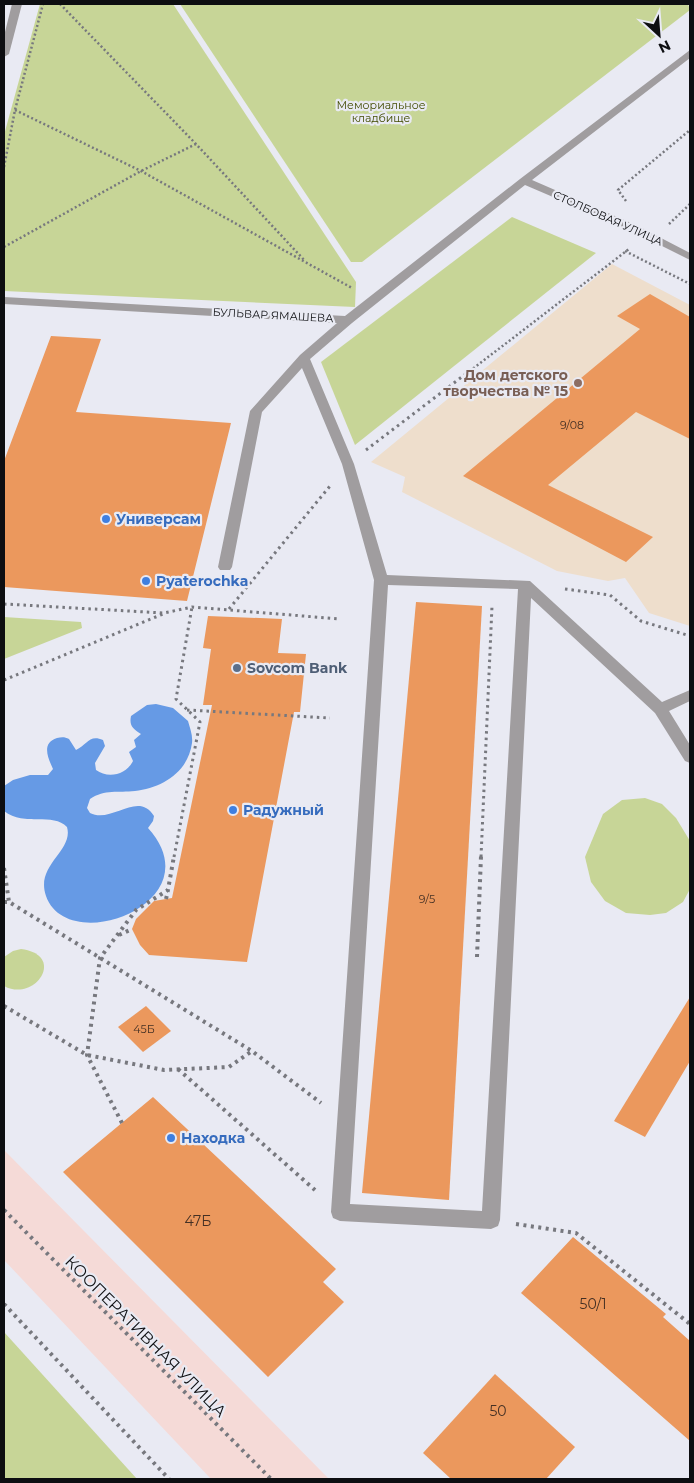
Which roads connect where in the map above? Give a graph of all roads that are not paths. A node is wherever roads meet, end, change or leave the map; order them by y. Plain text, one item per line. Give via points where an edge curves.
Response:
1 (17, 4) edge
2 (690, 53) edge
3 (4, 54) edge
4 (524, 181) junction
5 (690, 257) edge
6 (4, 300) edge
7 (348, 320) junction
8 (304, 358) junction
9 (225, 567) dead end
10 (381, 580) junction
11 (525, 584) junction
12 (690, 695) edge
13 (660, 709) junction
14 (690, 757) edge

1 - 3 street
2 - 4 street, БУЛЬВАР ЯМАШЕВА
4 - 5 street, СТОЛБОВАЯ УЛИЦА
4 - 7 street, БУЛЬВАР ЯМАШЕВА
6 - 7 street, БУЛЬВАР ЯМАШЕВА
7 - 8 street
8 - 9 street via 256,411
8 - 10 street via 348,464
10 - 11 street
10 - 11 street via 340,1212 491,1220
11 - 13 street
12 - 13 street
13 - 14 street

